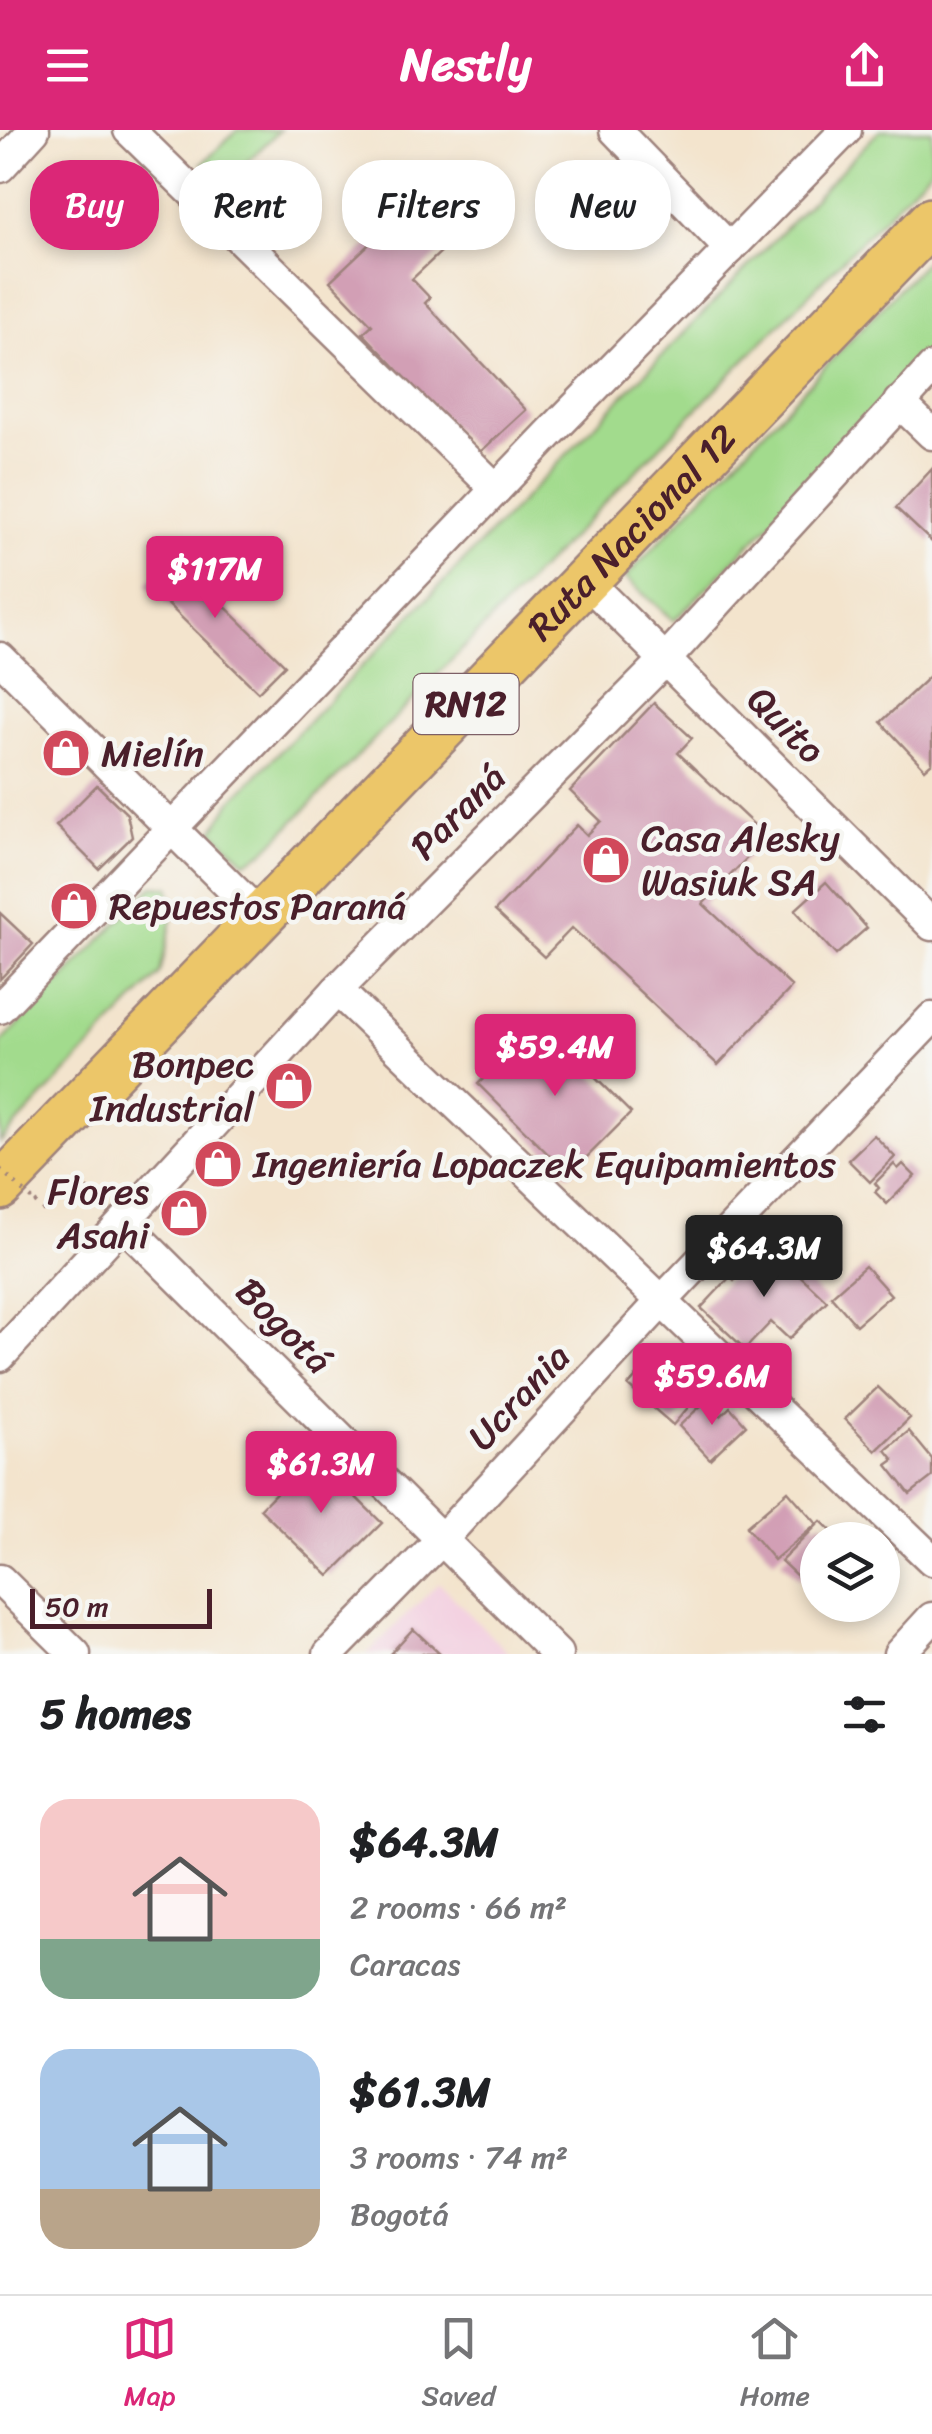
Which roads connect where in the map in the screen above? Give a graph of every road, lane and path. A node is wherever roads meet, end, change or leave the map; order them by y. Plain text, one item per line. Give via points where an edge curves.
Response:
1 (34, 130) edge
2 (129, 130) edge
3 (614, 130) edge
4 (846, 130) edge
5 (0, 167) edge
6 (932, 222) edge
7 (730, 249) junction
8 (932, 368) edge
9 (899, 402) junction
10 (932, 434) edge
11 (496, 489) junction
12 (586, 580) junction
13 (0, 658) edge
14 (664, 661) junction
15 (171, 828) junction
16 (260, 916) junction
17 (932, 926) edge
18 (337, 990) junction
19 (0, 1008) edge
20 (932, 1018) edge
21 (0, 1170) edge
22 (17, 1195) edge
23 (124, 1224) junction
24 (662, 1301) junction
25 (0, 1356) edge
26 (442, 1538) junction
27 (932, 1560) edge
28 (0, 1580) edge
29 (932, 1618) edge
30 (75, 1654) edge
31 (329, 1654) edge
32 (557, 1654) edge
33 (899, 1654) edge

1 - 5 street
2 - 11 street
3 - 7 street
4 - 7 street
6 - 12 highway, Ruta Nacional 12 / RN12
7 - 11 street
8 - 9 street, Paraná
9 - 10 street
9 - 14 street, Paraná
11 - 15 street
12 - 14 street, Quito
12 - 16 highway, Ruta Nacional 12 / RN12
13 - 15 street
14 - 17 street, Quito
14 - 18 street, Paraná
15 - 16 street
15 - 19 street
16 - 22 highway, Ruta Nacional 12 / RN12
18 - 23 street, Paraná
18 - 24 street
20 - 24 street, Ucrania
21 - 22 path, bridge
22 - 23 path via 45,1212 77,1180
23 - 25 street, Paraná
23 - 26 street, Bogotá
24 - 26 street, Ucrania
24 - 27 street
26 - 31 street, Ucrania
26 - 32 street, Bogotá
28 - 30 street
29 - 33 street

